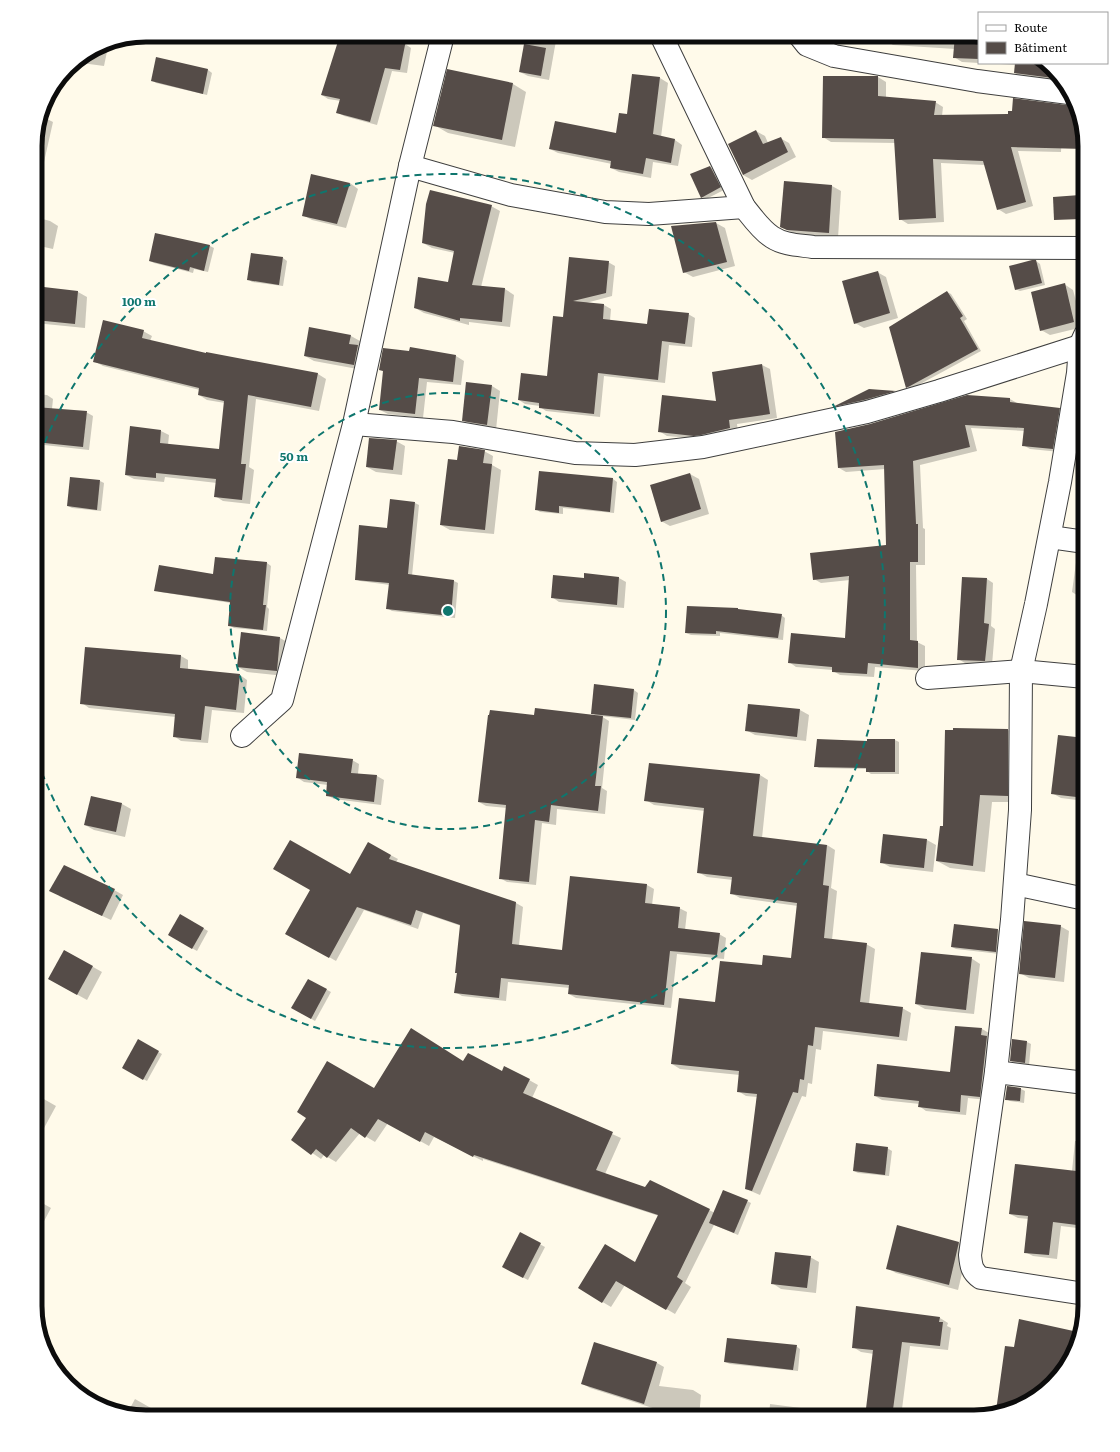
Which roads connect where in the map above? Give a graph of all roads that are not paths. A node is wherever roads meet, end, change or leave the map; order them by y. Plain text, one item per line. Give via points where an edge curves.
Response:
1 (441, 42) edge
2 (664, 42) edge
3 (805, 42) edge
4 (1063, 92) edge
5 (410, 166) junction
6 (744, 207) junction
7 (1078, 248) edge
8 (1078, 342) edge
9 (1078, 373) edge
10 (354, 424) junction
11 (1050, 537) junction
12 (1078, 541) edge
13 (1021, 671) junction
14 (1078, 676) edge
15 (927, 678) dead end
16 (242, 736) dead end
17 (1015, 884) junction
18 (1078, 898) edge
19 (996, 1072) junction
20 (1078, 1082) edge
21 (1078, 1293) edge

1 - 5 street
2 - 6 street
3 - 4 street via 834,56 976,81
5 - 6 street via 511,195 605,212 649,214
5 - 10 street
6 - 7 street via 772,237 791,244 813,247
8 - 10 street via 939,391 867,412 703,447 634,455 575,453 453,432
9 - 11 street
10 - 16 street via 282,700
11 - 12 street
11 - 13 street
13 - 14 street
13 - 15 street
13 - 17 street via 1020,810
17 - 18 street
17 - 19 street
19 - 20 street
19 - 21 street via 970,1255 971,1267 974,1274 990,1281

